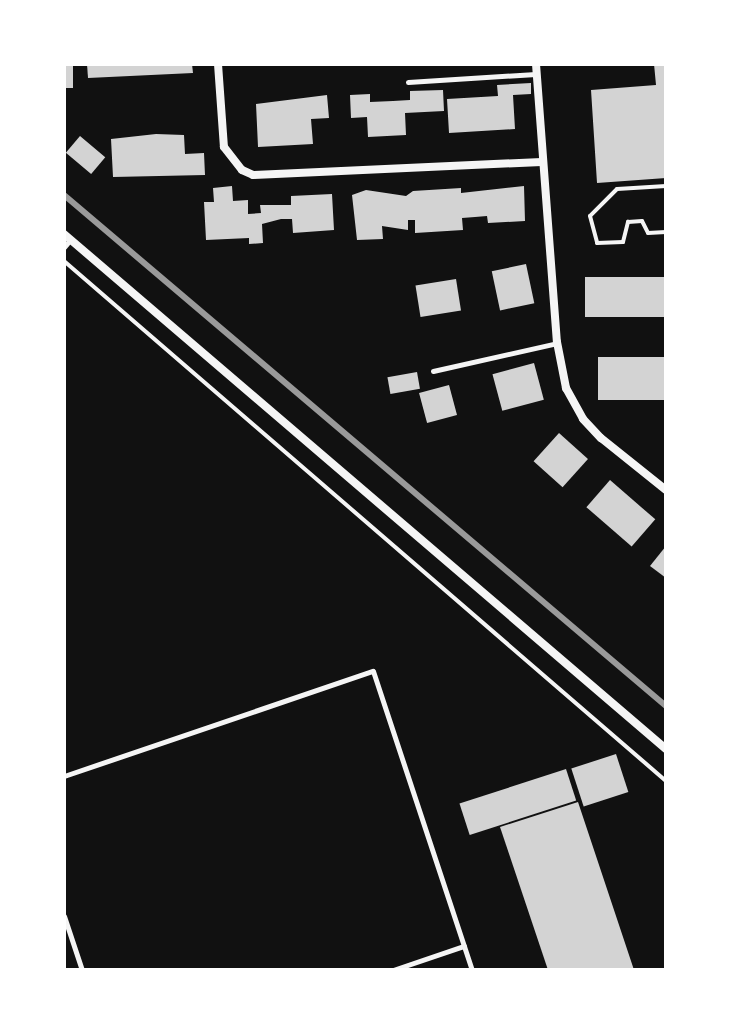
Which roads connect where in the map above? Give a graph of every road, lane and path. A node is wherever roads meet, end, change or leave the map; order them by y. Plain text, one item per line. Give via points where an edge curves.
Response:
1 (218, 64) edge
2 (536, 69) edge
3 (408, 82) dead end
4 (542, 162) junction
5 (666, 186) edge
6 (666, 232) edge
7 (66, 240) edge
8 (64, 261) edge
9 (557, 342) junction
10 (433, 371) dead end
11 (666, 490) edge
12 (666, 749) edge
13 (64, 776) edge
14 (666, 781) edge
15 (64, 916) edge
16 (464, 946) junction
17 (82, 970) edge
18 (393, 970) edge
19 (472, 970) edge

1 - 4 street via 224,147 242,170 253,175
2 - 3 lane
2 - 4 street
4 - 9 street
5 - 6 path via 617,189 590,216 597,243 623,242 628,222 642,221 648,233
7 - 12 street
8 - 14 path
9 - 10 lane
9 - 11 street via 566,388 583,419
13 - 16 lane via 373,671
15 - 17 lane
16 - 18 lane
16 - 19 lane

